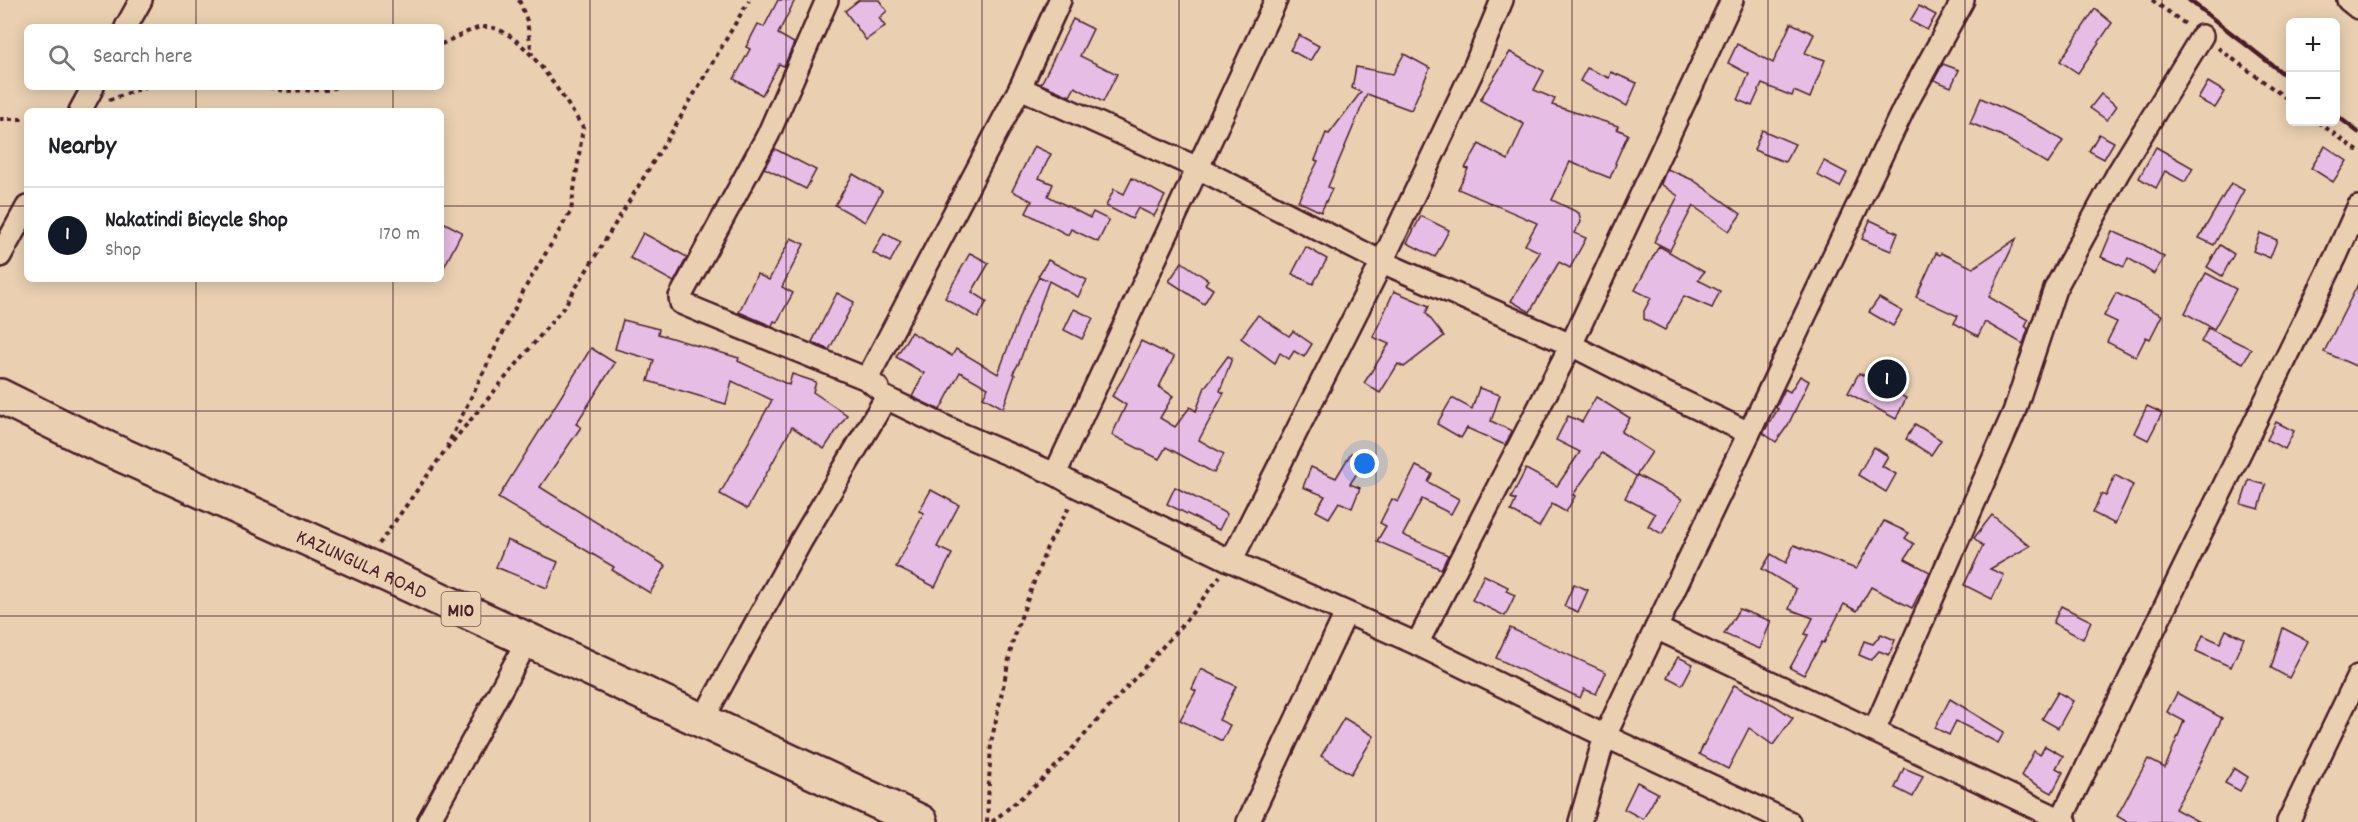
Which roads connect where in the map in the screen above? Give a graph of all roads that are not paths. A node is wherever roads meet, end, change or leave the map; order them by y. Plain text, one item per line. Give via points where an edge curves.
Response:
1 (141, 0) edge
2 (827, 0) edge
3 (1060, 0) edge
4 (1276, 0) edge
5 (1502, 0) edge
6 (1732, 0) edge
7 (1963, 0) edge
8 (2348, 0) edge
9 (2358, 8) edge
10 (128, 24) edge
11 (2202, 36) road end
12 (1020, 88) junction
13 (98, 94) edge
14 (83, 108) edge
15 (1198, 168) junction
16 (2358, 207) edge
17 (24, 212) edge
18 (0, 256) edge
19 (1382, 262) junction
20 (1571, 345) junction
21 (867, 379) junction
22 (0, 396) edge
23 (886, 398) junction
24 (1749, 433) junction
25 (1055, 474) junction
26 (1231, 561) junction
27 (1346, 612) junction
28 (1656, 628) junction
29 (528, 640) junction
30 (1417, 644) junction
31 (2358, 676) edge
32 (703, 720) junction
33 (1874, 731) junction
34 (1605, 736) junction
35 (2062, 821) edge
36 (428, 822) edge
37 (921, 822) edge
38 (1248, 822) edge
39 (1580, 822) edge
40 (1789, 822) edge
41 (2288, 822) edge

1 - 10 street
2 - 21 street via 768,135 680,297 681,303
3 - 12 street
4 - 15 street
5 - 19 street
6 - 20 street
7 - 24 street via 1904,108
8 - 9 street
11 - 33 street via 2118,173 2055,289 2014,412
12 - 15 street
12 - 21 street
13 - 14 street
15 - 19 street
15 - 25 street
16 - 35 street
17 - 18 street
19 - 20 street
19 - 26 street
20 - 24 street
20 - 30 street
21 - 23 street
22 - 29 highway, KAZUNGULA ROAD / M10
23 - 25 street
23 - 32 street via 801,541
24 - 28 street
25 - 26 street
26 - 27 street
27 - 30 street
27 - 38 street
28 - 33 street
28 - 34 street
29 - 32 highway, KAZUNGULA ROAD / M10
29 - 36 street
30 - 34 street
31 - 41 street
32 - 37 highway, KAZUNGULA ROAD / M10
33 - 35 street
34 - 39 street
34 - 40 street

